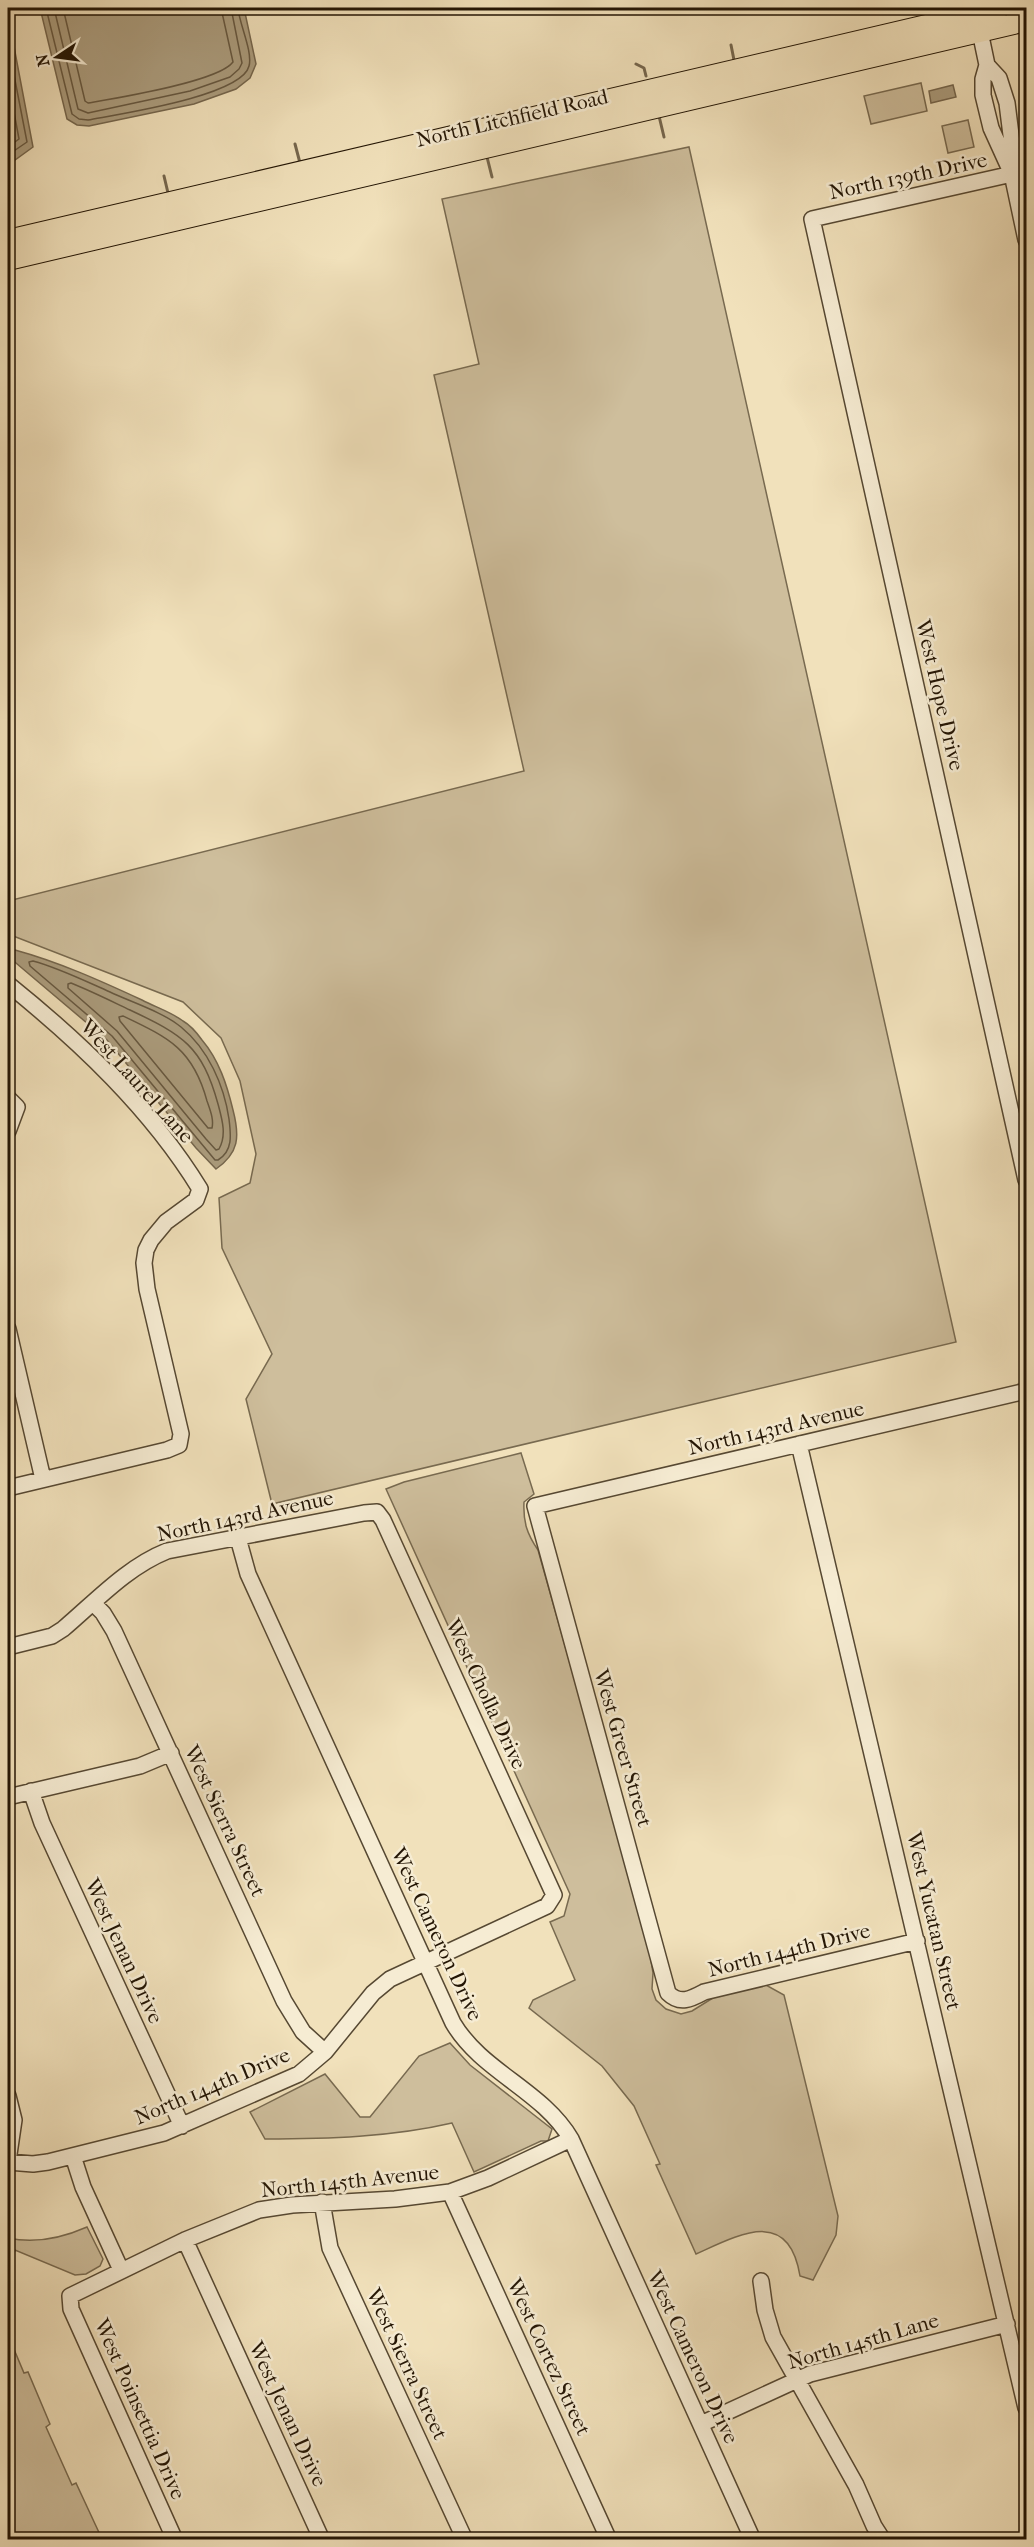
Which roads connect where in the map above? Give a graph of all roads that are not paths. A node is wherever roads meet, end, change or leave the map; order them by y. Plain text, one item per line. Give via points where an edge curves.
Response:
1 (999, 8) edge
2 (977, 18) edge
3 (1026, 21) edge
4 (635, 93) junction
5 (508, 143) junction
6 (354, 169) junction
7 (1012, 174) junction
8 (812, 219) joint
9 (8, 240) edge
10 (1026, 240) edge
11 (8, 260) edge
12 (8, 984) edge
13 (12, 1103) edge
14 (8, 1131) edge
15 (1026, 1180) edge
16 (8, 1329) edge
17 (1026, 1391) edge
18 (799, 1444) junction
19 (43, 1479) junction
20 (8, 1488) edge
21 (535, 1506) joint
22 (377, 1512) joint
23 (238, 1538) junction
24 (93, 1603) junction
25 (8, 1647) edge
26 (171, 1753) junction
27 (31, 1791) junction
28 (8, 1797) edge
29 (554, 1895) joint
30 (917, 1941) junction
31 (426, 1962) junction
32 (673, 1998) joint
33 (325, 2052) junction
34 (8, 2096) edge
35 (182, 2126) junction
36 (571, 2139) junction
37 (73, 2156) junction
38 (8, 2162) edge
39 (450, 2192) junction
40 (322, 2202) junction
41 (184, 2240) junction
42 (121, 2270) junction
43 (761, 2281) dead end
44 (70, 2296) joint
45 (1007, 2324) junction
46 (796, 2380) junction
47 (1026, 2408) edge
48 (701, 2424) junction
49 (874, 2533) edge
50 (176, 2540) edge
51 (322, 2540) edge
52 (465, 2540) edge
53 (609, 2540) edge
54 (753, 2540) edge
55 (883, 2540) edge

1 - 2 main road, North Litchfield Road
2 - 3 main road, North Litchfield Road
2 - 4 main road, North Litchfield Road
2 - 5 main road, North Litchfield Road
2 - 7 street via 987,65 999,78 1007,103
4 - 5 main road via 621,108 523,132
4 - 6 main road, North Litchfield Road
5 - 6 main road, North Litchfield Road
6 - 9 main road, North Litchfield Road
6 - 11 main road, North Litchfield Road
7 - 8 street, North 139th Drive
7 - 10 street
8 - 15 street, West Hope Drive
12 - 19 street, West Laurel Lane via 45,1013 108,1074 200,1189 196,1200 165,1222 151,1240 144,1263 181,1434 179,1445
13 - 14 street
16 - 19 street
17 - 18 street, North 143rd Avenue
18 - 21 street, North 143rd Avenue
18 - 30 street, West Yucatan Street
19 - 20 street
21 - 32 street, West Greer Street via 665,1987
22 - 23 street, North 143rd Avenue
22 - 29 street, West Cholla Drive
23 - 24 street, North 143rd Avenue via 154,1557 131,1570
23 - 31 street, West Cameron Drive via 248,1574
24 - 25 street, North 143rd Avenue via 52,1636
24 - 26 street, West Sierra Street via 114,1631
26 - 27 street via 140,1766
26 - 33 street, West Sierra Street via 284,2001 303,2032
27 - 28 street
27 - 35 street, West Jenan Drive via 42,1823
29 - 31 street, North 144th Drive via 548,1906
30 - 32 street, North 144th Drive via 704,1992 684,2001
30 - 45 street, West Yucatan Street
31 - 33 street, North 144th Drive via 382,1985
31 - 36 street, West Cameron Drive via 453,2023 470,2048 542,2104
33 - 35 street, North 144th Drive via 299,2074
34 - 38 street via 14,2120
35 - 37 street, North 144th Drive
36 - 39 street, North 145th Avenue
36 - 48 street, West Cameron Drive
37 - 38 street, North 144th Drive via 33,2164
37 - 42 street
39 - 40 street, North 145th Avenue
39 - 53 street, West Cortez Street
40 - 41 street, North 145th Avenue via 259,2210
40 - 52 street, West Sierra Street via 330,2248
41 - 42 street, North 145th Avenue
41 - 51 street, West Jenan Drive
42 - 44 street, North 145th Avenue
43 - 46 street via 773,2337
44 - 50 street, West Poinsettia Drive via 71,2309
45 - 46 street, North 145th Lane via 854,2361
45 - 47 street, West Yucatan Street
46 - 48 street, North 145th Lane
46 - 49 street via 856,2485
48 - 54 street, West Cameron Drive
49 - 55 street

